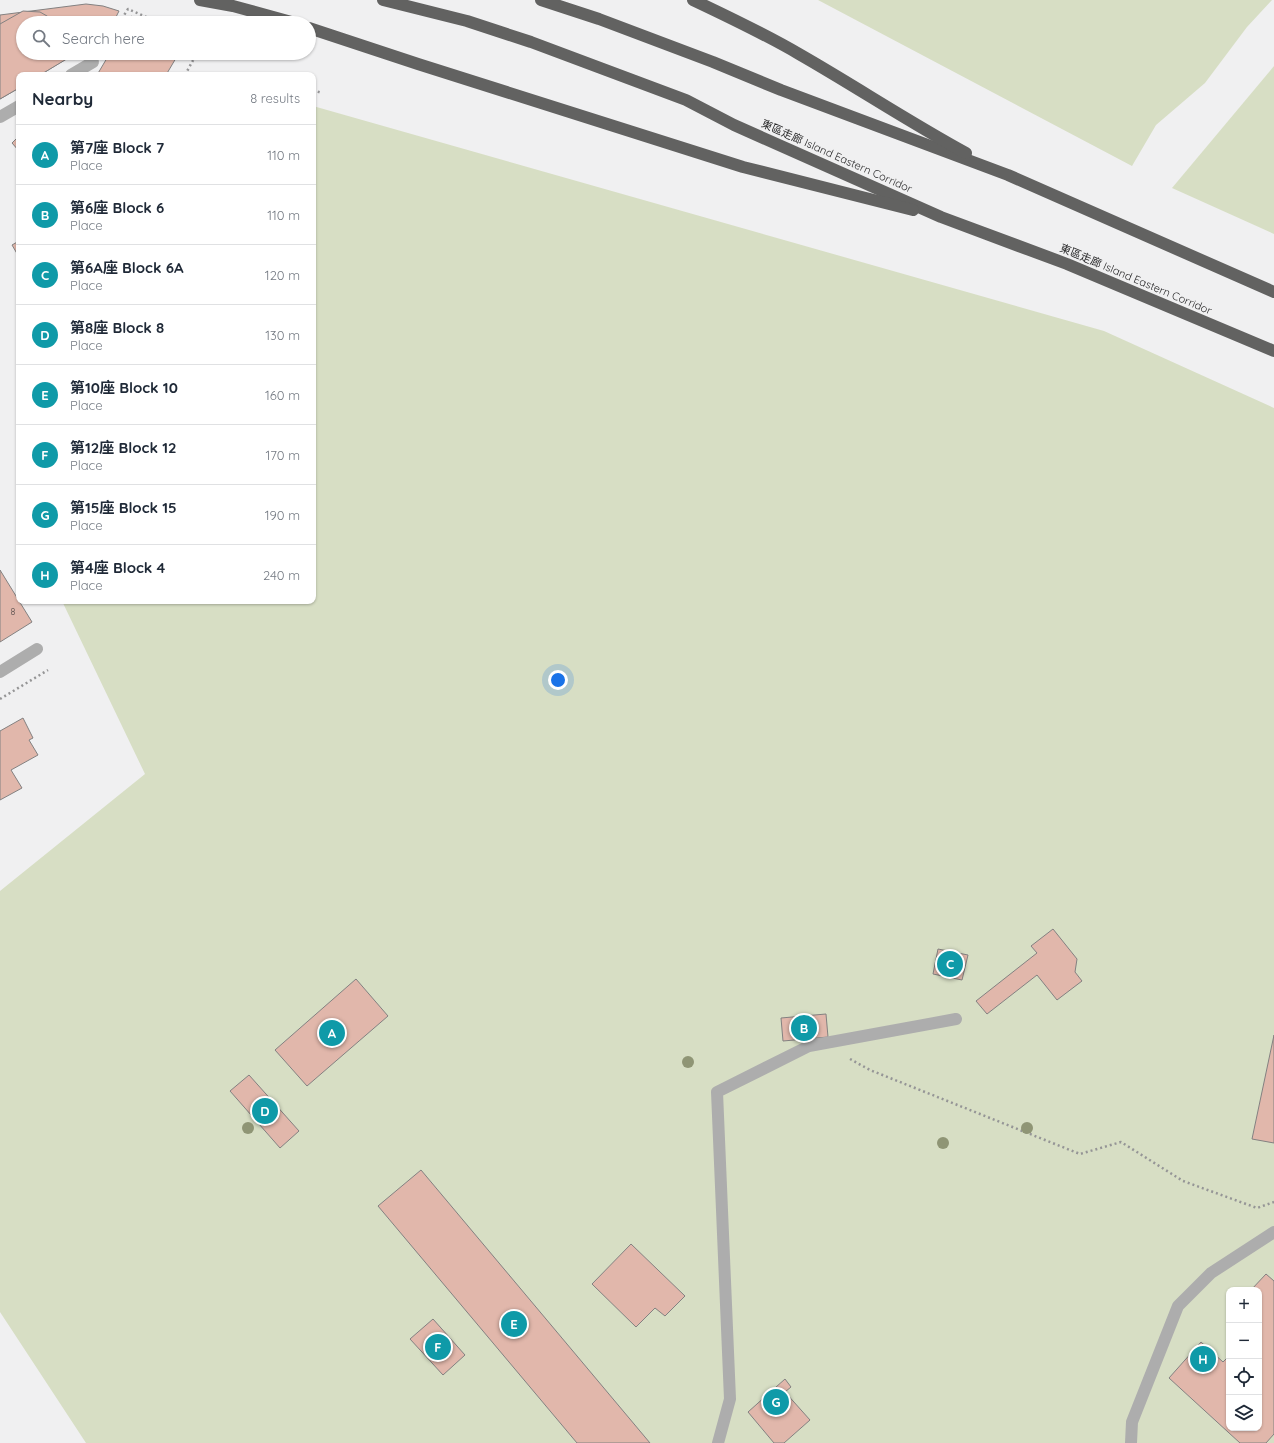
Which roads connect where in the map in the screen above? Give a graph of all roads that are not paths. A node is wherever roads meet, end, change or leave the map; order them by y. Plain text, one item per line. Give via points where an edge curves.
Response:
1 (200, 0) edge
2 (383, 0) edge
3 (541, 0) edge
4 (693, 0) edge
5 (269, 16) edge
6 (316, 30) edge
7 (93, 62) dead end
8 (76, 72) edge
9 (16, 108) edge
10 (0, 117) edge
11 (1008, 175) junction
12 (941, 217) junction
13 (1274, 292) edge
14 (1274, 351) edge
15 (36, 649) dead end
16 (0, 672) edge
17 (956, 1019) dead end
18 (1274, 1232) edge
19 (718, 1443) edge
20 (1132, 1443) edge

1 - 5 highway
2 - 12 highway, 東區走廊 Island Eastern Corridor via 467,21 531,42 686,100
3 - 11 highway via 599,19
4 - 11 highway via 799,54 938,138
6 - 12 highway via 743,167
7 - 8 street
9 - 10 street
11 - 13 highway
12 - 14 highway, 東區走廊 Island Eastern Corridor via 1067,264
15 - 16 street
17 - 19 street via 809,1046 717,1092 730,1399
18 - 20 street via 1211,1273 1178,1306 1132,1422

